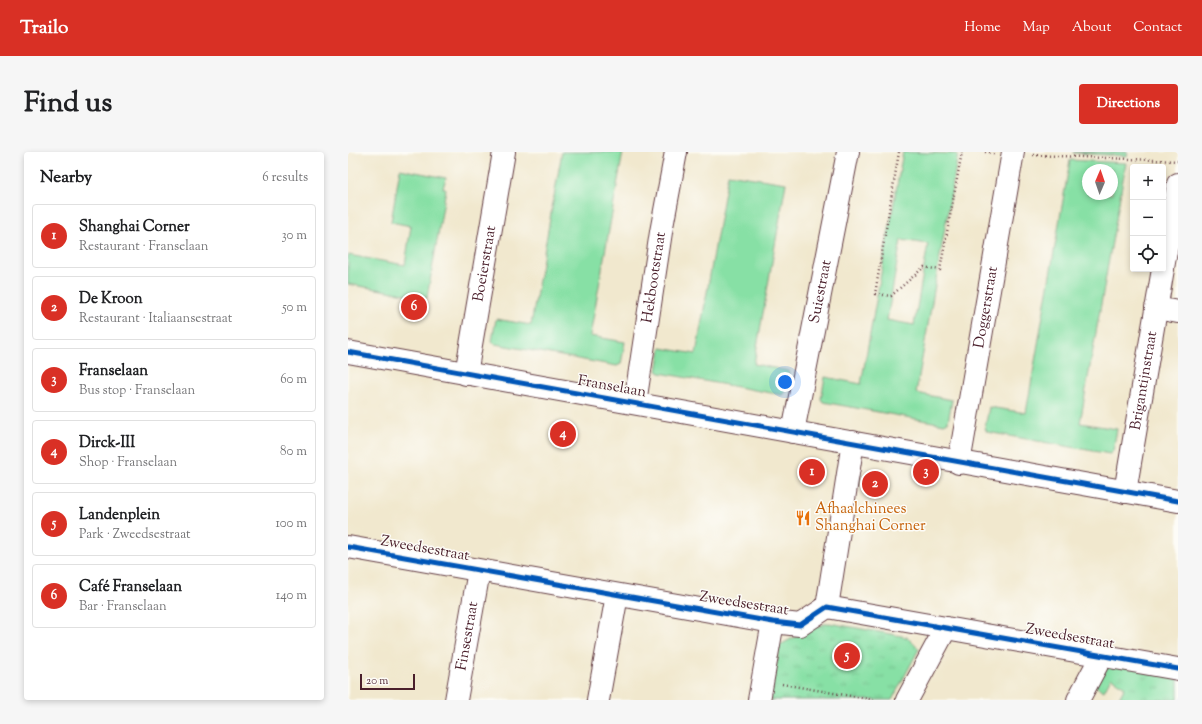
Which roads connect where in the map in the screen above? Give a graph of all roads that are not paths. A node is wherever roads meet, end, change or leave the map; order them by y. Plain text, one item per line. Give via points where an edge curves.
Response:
1 (504, 152) edge
2 (676, 152) edge
3 (848, 152) edge
4 (1013, 153) edge
5 (1178, 184) edge
6 (1166, 251) edge
7 (1162, 272) edge
8 (1156, 308) junction
9 (1178, 312) edge
10 (348, 352) edge
11 (466, 374) junction
12 (635, 403) junction
13 (793, 432) junction
14 (853, 442) junction
15 (959, 463) junction
16 (1125, 492) junction
17 (1178, 501) edge
18 (348, 547) edge
19 (478, 571) junction
20 (617, 594) junction
21 (827, 607) junction
22 (773, 622) junction
23 (946, 628) junction
24 (1102, 655) junction
25 (1178, 669) edge
26 (761, 690) edge
27 (456, 700) edge
28 (598, 700) edge
29 (907, 700) edge
30 (1078, 700) edge

1 - 11 street, Boeierstraat
2 - 12 street, Hekbootstraat
3 - 13 street, Suiestraat
4 - 15 street, Doggerstraat
5 - 6 street, Brigantijnstraat
7 - 8 street, Brigantijnstraat
8 - 9 street
8 - 16 street, Brigantijnstraat
10 - 11 street, Franselaan
11 - 12 street, Franselaan
12 - 13 street, Franselaan
13 - 14 street, Franselaan
14 - 15 street, Franselaan
14 - 21 street
15 - 16 street, Franselaan
16 - 17 street, Franselaan
18 - 19 street, Zweedsestraat
19 - 20 street, Zweedsestraat
19 - 27 street, Finsestraat
20 - 22 street, Zweedsestraat
20 - 28 street
21 - 22 street, Zweedsestraat via 800,625
21 - 23 street, Zweedsestraat
22 - 26 street
23 - 24 street, Zweedsestraat
23 - 29 street
24 - 25 street, Zweedsestraat
24 - 30 street

